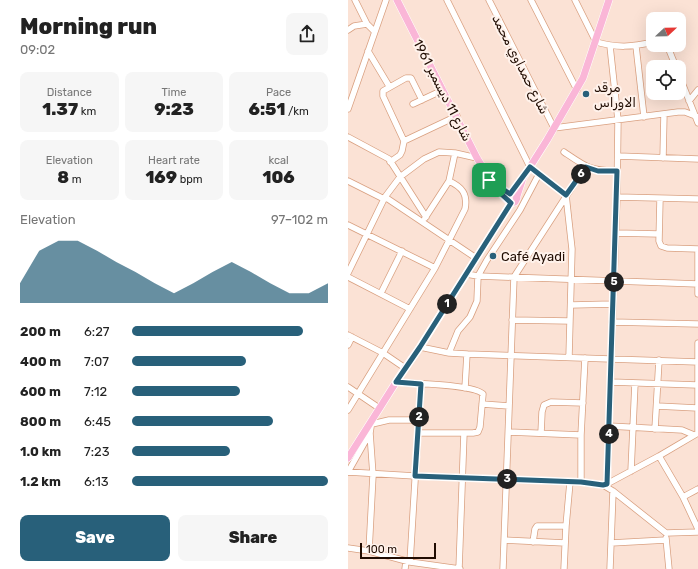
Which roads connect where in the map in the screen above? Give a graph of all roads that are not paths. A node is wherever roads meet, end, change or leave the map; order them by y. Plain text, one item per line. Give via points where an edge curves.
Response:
1 (386, 0) edge
2 (397, 0) edge
3 (447, 0) edge
4 (489, 0) edge
5 (531, 0) edge
6 (575, 0) edge
7 (609, 0) edge
8 (357, 1) edge
9 (367, 24) junction
10 (348, 31) edge
11 (374, 32) junction
12 (596, 42) junction
13 (646, 44) edge
14 (610, 46) junction
15 (636, 46) junction
16 (368, 51) junction
17 (390, 86) junction
18 (443, 90) junction
19 (577, 90) junction
20 (698, 90) edge
21 (686, 93) edge
22 (422, 100) junction
23 (689, 101) junction
24 (412, 104) dead end
25 (348, 109) edge
26 (664, 114) junction
27 (457, 116) junction
28 (697, 116) edge
29 (644, 117) junction
30 (618, 120) junction
31 (698, 123) edge
32 (554, 128) junction
33 (348, 137) edge
34 (404, 140) junction
35 (455, 152) junction
36 (564, 152) dead end
37 (618, 156) junction
38 (477, 158) junction
39 (663, 158) junction
40 (698, 159) edge
41 (390, 162) junction
42 (530, 167) junction
43 (586, 167) junction
44 (617, 171) junction
45 (538, 174) junction
46 (400, 177) junction
47 (348, 180) edge
48 (449, 181) junction
49 (566, 195) junction
50 (511, 197) junction
51 (617, 197) junction
52 (385, 198) junction
53 (660, 199) junction
54 (698, 200) edge
55 (424, 219) junction
56 (348, 225) edge
57 (616, 233) junction
58 (367, 234) junction
59 (659, 234) junction
60 (450, 241) junction
61 (698, 249) edge
62 (402, 251) junction
63 (476, 258) junction
64 (436, 268) junction
65 (348, 273) edge
66 (466, 274) junction
67 (478, 276) junction
68 (348, 277) edge
69 (514, 277) junction
70 (572, 280) junction
71 (614, 281) junction
72 (698, 284) edge
73 (381, 293) junction
74 (698, 294) edge
75 (613, 304) junction
76 (571, 305) junction
77 (410, 309) junction
78 (512, 320) junction
79 (569, 321) junction
80 (612, 322) junction
81 (698, 324) edge
82 (350, 336) edge
83 (698, 343) edge
84 (348, 345) edge
85 (420, 347) junction
86 (383, 353) junction
87 (449, 353) junction
88 (467, 354) junction
89 (510, 356) junction
90 (569, 357) junction
91 (585, 358) junction
92 (611, 358) junction
93 (659, 360) junction
94 (698, 360) edge
95 (404, 368) junction
96 (396, 382) junction
97 (611, 382) junction
98 (635, 383) junction
99 (421, 384) junction
100 (658, 384) junction
101 (697, 385) edge
102 (348, 387) edge
103 (465, 388) junction
104 (359, 393) junction
105 (583, 403) junction
106 (482, 404) junction
107 (509, 406) junction
108 (656, 406) junction
109 (379, 408) junction
110 (697, 408) edge
111 (348, 410) edge
112 (419, 420) junction
113 (372, 422) junction
114 (609, 426) junction
115 (633, 428) junction
116 (656, 428) junction
117 (509, 432) junction
118 (370, 433) junction
119 (418, 433) junction
120 (464, 433) junction
121 (541, 433) junction
122 (697, 433) edge
123 (581, 435) junction
124 (349, 454) edge
125 (659, 456) junction
126 (631, 471) junction
127 (348, 472) edge
128 (373, 474) junction
129 (415, 476) junction
130 (462, 478) junction
131 (507, 479) junction
132 (570, 482) junction
133 (581, 482) junction
134 (605, 485) junction
135 (698, 489) edge
136 (612, 491) junction
137 (683, 497) junction
138 (566, 526) junction
139 (698, 531) edge
140 (666, 533) junction
141 (505, 540) junction
142 (666, 540) junction
143 (533, 542) junction
144 (611, 542) junction
145 (565, 543) junction
146 (348, 548) edge
147 (369, 552) junction
148 (408, 562) junction
149 (405, 569) edge
150 (459, 569) edge
151 (503, 569) edge
152 (564, 569) edge
153 (610, 569) edge
154 (669, 569) edge

1 - 11 street
2 - 18 main road, شارع 11 ديسمبر 1961
3 - 42 street
4 - 32 street, شارع حمداوي محمد
5 - 19 street
6 - 12 street
7 - 12 main road
8 - 9 street
9 - 10 street via 354,26
9 - 11 street
11 - 16 street
12 - 14 street
12 - 19 main road
13 - 15 street
14 - 15 street
14 - 30 street
15 - 29 street
16 - 17 street
16 - 25 street
17 - 22 street via 411,78
17 - 34 street via 383,91 383,96
18 - 22 street
18 - 27 main road, شارع 11 ديسمبر 1961
19 - 32 main road
20 - 23 street
21 - 23 street
22 - 24 street
23 - 28 street
26 - 28 street via 685,112
26 - 29 street
26 - 39 street
27 - 34 street
27 - 38 main road, شارع 11 ديسمبر 1961
28 - 31 street
29 - 30 street
30 - 32 street
30 - 37 street
32 - 42 main road
33 - 41 street via 386,157
34 - 41 street via 400,155
35 - 38 street
35 - 46 street via 434,154
35 - 48 street
36 - 43 street
37 - 39 street
37 - 44 street
38 - 50 main road, شارع 11 ديسمبر 1961 via 496,189
39 - 40 street
41 - 46 street
42 - 45 street
42 - 50 main road
43 - 44 street via 598,171
43 - 49 street
44 - 51 street
45 - 49 street
45 - 67 street via 520,210
46 - 52 street
46 - 55 street
47 - 52 street
48 - 55 street
48 - 60 street via 463,189 467,202
49 - 69 street
49 - 70 street via 572,249
50 - 63 main road
51 - 53 street
51 - 57 street
52 - 55 street
52 - 58 street
53 - 54 street
53 - 59 street
55 - 60 street
56 - 58 street
57 - 59 street
57 - 71 street
58 - 62 street
58 - 65 street
59 - 61 street via 660,244 664,248
60 - 63 street
60 - 64 street
61 - 72 street
62 - 64 street
62 - 73 street
63 - 66 main road
64 - 77 street
66 - 67 street
66 - 85 main road
67 - 69 street
67 - 87 street via 475,308 458,331
68 - 73 street
69 - 70 street
69 - 78 street
70 - 71 street
70 - 76 street
71 - 72 street
71 - 75 street
72 - 74 street
73 - 77 street
75 - 76 street
75 - 80 street
76 - 79 street
77 - 86 street
78 - 79 street
78 - 89 street
79 - 90 street
80 - 81 street
80 - 92 street
82 - 84 street
82 - 86 street
83 - 94 street
85 - 87 street
85 - 95 main road
86 - 95 street
86 - 104 street
87 - 88 street
88 - 89 street
88 - 103 street
89 - 90 street
89 - 107 street
90 - 91 street
91 - 92 street
91 - 105 street
92 - 93 street
92 - 97 street
93 - 94 street
93 - 100 street
94 - 101 street
95 - 96 main road
96 - 99 street
96 - 109 main road
97 - 98 street
97 - 114 street
98 - 100 street
98 - 115 street
99 - 103 street
99 - 112 street
100 - 101 street
100 - 108 street
101 - 110 street
102 - 104 street
103 - 106 street via 482,393
104 - 109 street
104 - 111 street
105 - 121 street via 552,402 544,405
105 - 123 street
106 - 107 street
106 - 120 street via 478,432
107 - 117 street
108 - 110 street
108 - 116 street
109 - 113 main road
110 - 122 street
112 - 113 street
112 - 119 street
113 - 118 street
113 - 124 main road
114 - 115 street
114 - 134 street
115 - 116 street
115 - 126 street
116 - 122 street
117 - 121 street
117 - 131 street
118 - 127 street
118 - 128 street
119 - 120 street
119 - 129 street
120 - 130 street
121 - 123 street
122 - 125 street
123 - 133 street
125 - 126 street
125 - 137 street
126 - 134 street
127 - 128 street
128 - 129 street
128 - 147 street
129 - 130 street
129 - 148 street
130 - 131 street
130 - 150 street
131 - 132 street
131 - 141 street
132 - 133 street
132 - 138 street
133 - 134 street
134 - 136 street
135 - 137 street
136 - 140 street
136 - 144 street
137 - 139 street
138 - 143 street via 537,526
138 - 145 street
139 - 140 street
140 - 142 street
141 - 143 street
141 - 151 street
142 - 144 street
142 - 154 street
143 - 145 street
144 - 153 street
145 - 152 street
146 - 147 street
147 - 148 street
148 - 149 street
148 - 150 street

